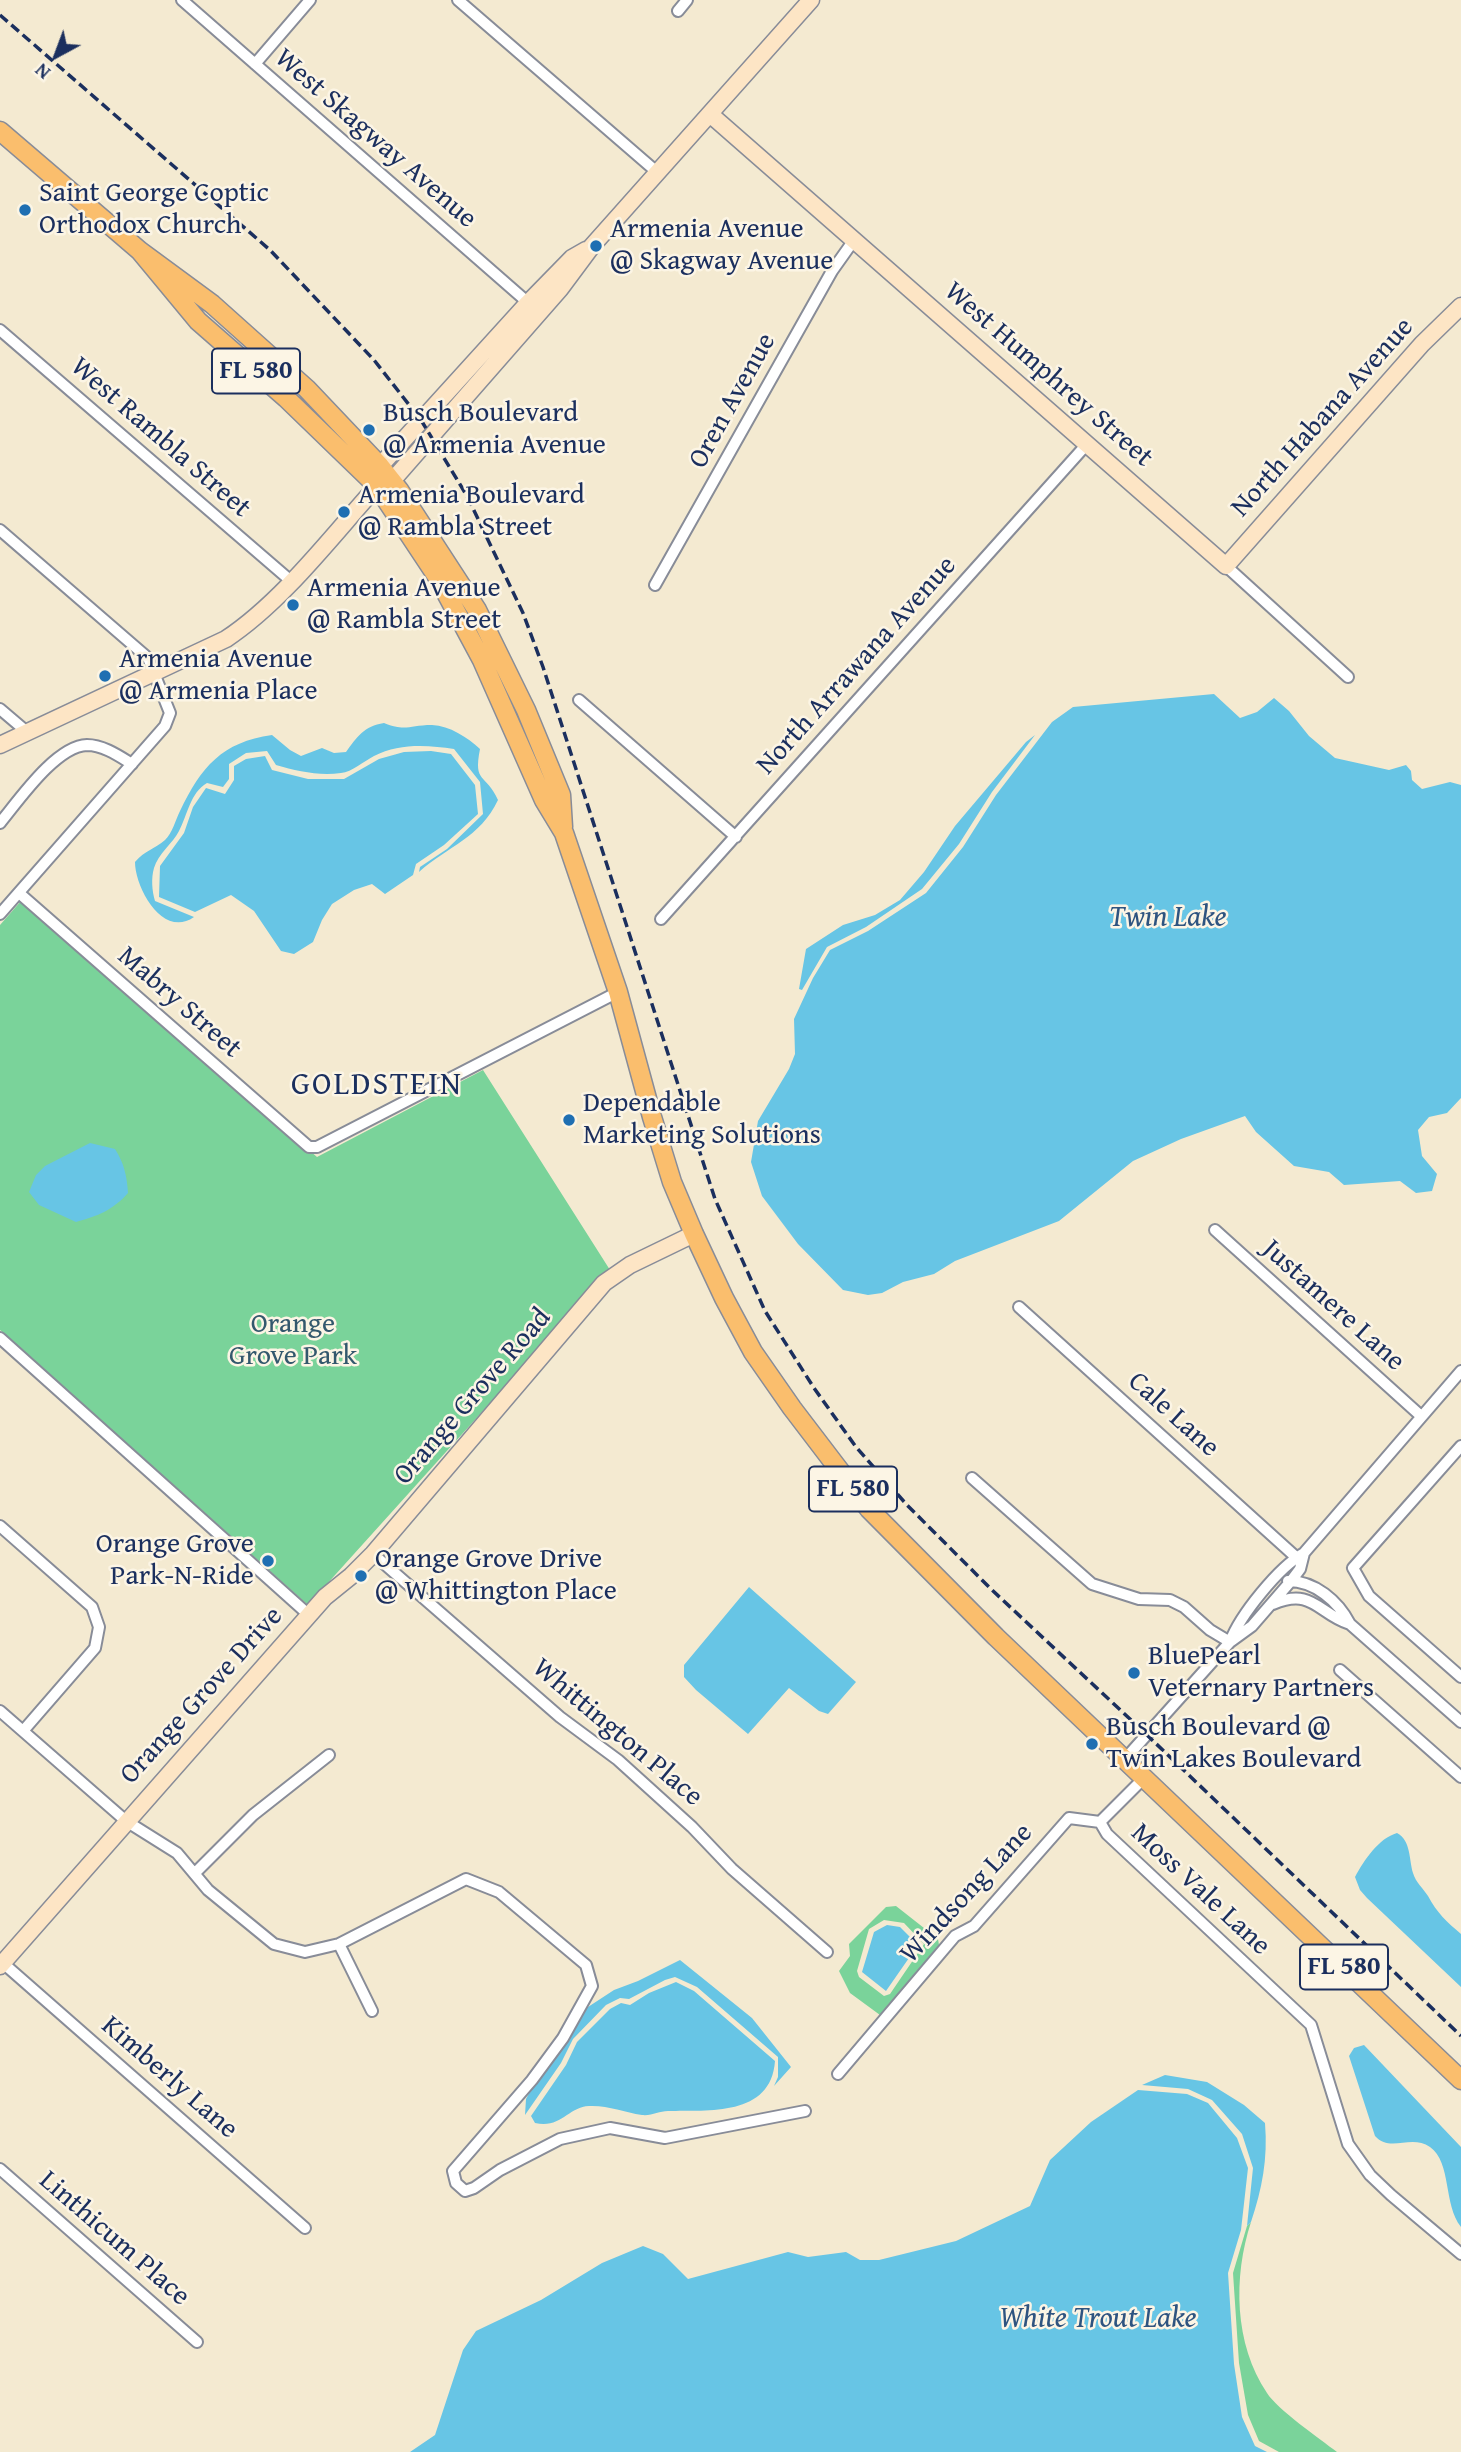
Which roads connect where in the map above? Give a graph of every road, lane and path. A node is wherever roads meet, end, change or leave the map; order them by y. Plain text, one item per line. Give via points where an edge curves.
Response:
1 (182, 0) edge
2 (310, 0) edge
3 (458, 0) edge
4 (687, 0) edge
5 (811, 0) edge
6 (678, 11) dead end
7 (255, 64) junction
8 (711, 115) junction
9 (0, 131) edge
10 (658, 173) junction
11 (854, 240) junction
12 (140, 251) junction
13 (1461, 306) edge
14 (533, 307) junction
15 (0, 330) edge
16 (1087, 443) junction
17 (380, 466) junction
18 (384, 484) junction
19 (0, 530) edge
20 (1226, 566) junction
21 (291, 581) junction
22 (655, 585) dead end
23 (154, 673) junction
24 (1348, 677) dead end
25 (579, 700) dead end
26 (0, 709) edge
27 (27, 732) junction
28 (0, 745) edge
29 (132, 764) junction
30 (0, 823) edge
31 (736, 837) junction
32 (19, 893) junction
33 (2, 908) edge
34 (661, 919) dead end
35 (618, 992) junction
36 (1215, 1230) dead end
37 (694, 1234) junction
38 (1019, 1307) dead end
39 (0, 1338) edge
40 (1461, 1371) edge
41 (1421, 1416) junction
42 (1461, 1446) edge
43 (972, 1478) dead end
44 (0, 1526) edge
45 (373, 1554) junction
46 (1300, 1555) junction
47 (1291, 1581) junction
48 (1272, 1583) junction
49 (1269, 1605) junction
50 (309, 1615) junction
51 (1350, 1624) junction
52 (1230, 1642) junction
53 (1340, 1670) dead end
54 (1461, 1677) edge
55 (0, 1711) edge
56 (1461, 1722) edge
57 (23, 1731) junction
58 (329, 1755) dead end
59 (1125, 1759) junction
60 (1145, 1777) junction
61 (1461, 1777) edge
62 (126, 1821) junction
63 (1100, 1822) junction
64 (195, 1873) junction
65 (339, 1944) junction
66 (827, 1952) dead end
67 (1, 1965) edge
68 (372, 2011) dead end
69 (838, 2074) dead end
70 (1461, 2080) edge
71 (805, 2111) dead end
72 (0, 2169) edge
73 (305, 2228) dead end
74 (1461, 2254) edge
75 (197, 2342) dead end

1 - 7 street, West Skagway Avenue
2 - 7 street
3 - 10 street
4 - 6 street
5 - 8 street
7 - 14 street, West Skagway Avenue
8 - 10 street
8 - 11 street, West Humphrey Street
9 - 12 main road, FL 580
10 - 14 street via 573,274
11 - 16 street, West Humphrey Street
11 - 22 street, Oren Avenue via 832,271
12 - 17 main road, FL 580 via 212,304 307,389
12 - 18 main road, FL 580 via 198,321
13 - 20 street, North Habana Avenue
14 - 17 street
14 - 18 street
15 - 21 street, West Rambla Street
16 - 20 street, West Humphrey Street
16 - 31 street, North Arrawana Avenue
17 - 18 main road
18 - 21 street
18 - 35 main road, FL 580 via 482,660 544,800 564,833
19 - 23 street via 148,658
20 - 24 street, West Humphrey Street
21 - 23 street via 226,639
23 - 27 street
23 - 29 street via 170,713 165,726
25 - 31 street
26 - 27 street
27 - 28 street
29 - 30 street via 88,745 68,749
29 - 32 street
31 - 34 street, North Arrawana Avenue
32 - 33 street
32 - 35 street, Mabry Street via 309,1147 317,1147
35 - 37 main road, FL 580 via 652,1118
36 - 41 street, Justamere Lane
37 - 45 street, Orange Grove Road via 604,1283
37 - 59 main road, FL 580 via 753,1352 869,1509
38 - 46 street, Cale Lane
39 - 50 street, Orange Grove Drive
40 - 41 street
41 - 46 street
42 - 54 street via 1353,1567 1369,1595
43 - 52 street via 1092,1584 1139,1599 1170,1600
44 - 57 street via 92,1607 99,1627 94,1648
45 - 50 street, Orange Grove Road
45 - 66 street, Whittington Place via 560,1717 618,1760
46 - 47 street via 1300,1569
46 - 48 street
47 - 48 street
47 - 49 street
47 - 51 street via 1325,1595 1342,1609
48 - 52 street via 1242,1617
49 - 51 street via 1303,1599
49 - 52 street via 1252,1626
50 - 62 street, Orange Grove Drive
51 - 56 street
52 - 59 street
53 - 61 street
55 - 57 street
57 - 62 street
58 - 64 street via 253,1815
59 - 60 main road, FL 580
60 - 63 street
60 - 70 main road, FL 580
62 - 64 street via 177,1853
62 - 67 street, Orange Grove Drive
63 - 69 street, Windsong Lane via 1069,1818 974,1926 956,1936
63 - 74 street, Moss Vale Lane via 1107,1834 1311,2025 1348,2144 1370,2175
64 - 65 street via 208,1890 274,1944 305,1952
65 - 68 street
65 - 71 street via 466,1880 499,1892 586,1965 592,1986 563,2038 453,2171 456,2183 465,2191 560,2139 610,2128 665,2138
67 - 73 street, Kimberly Lane
72 - 75 street, Linthicum Place

